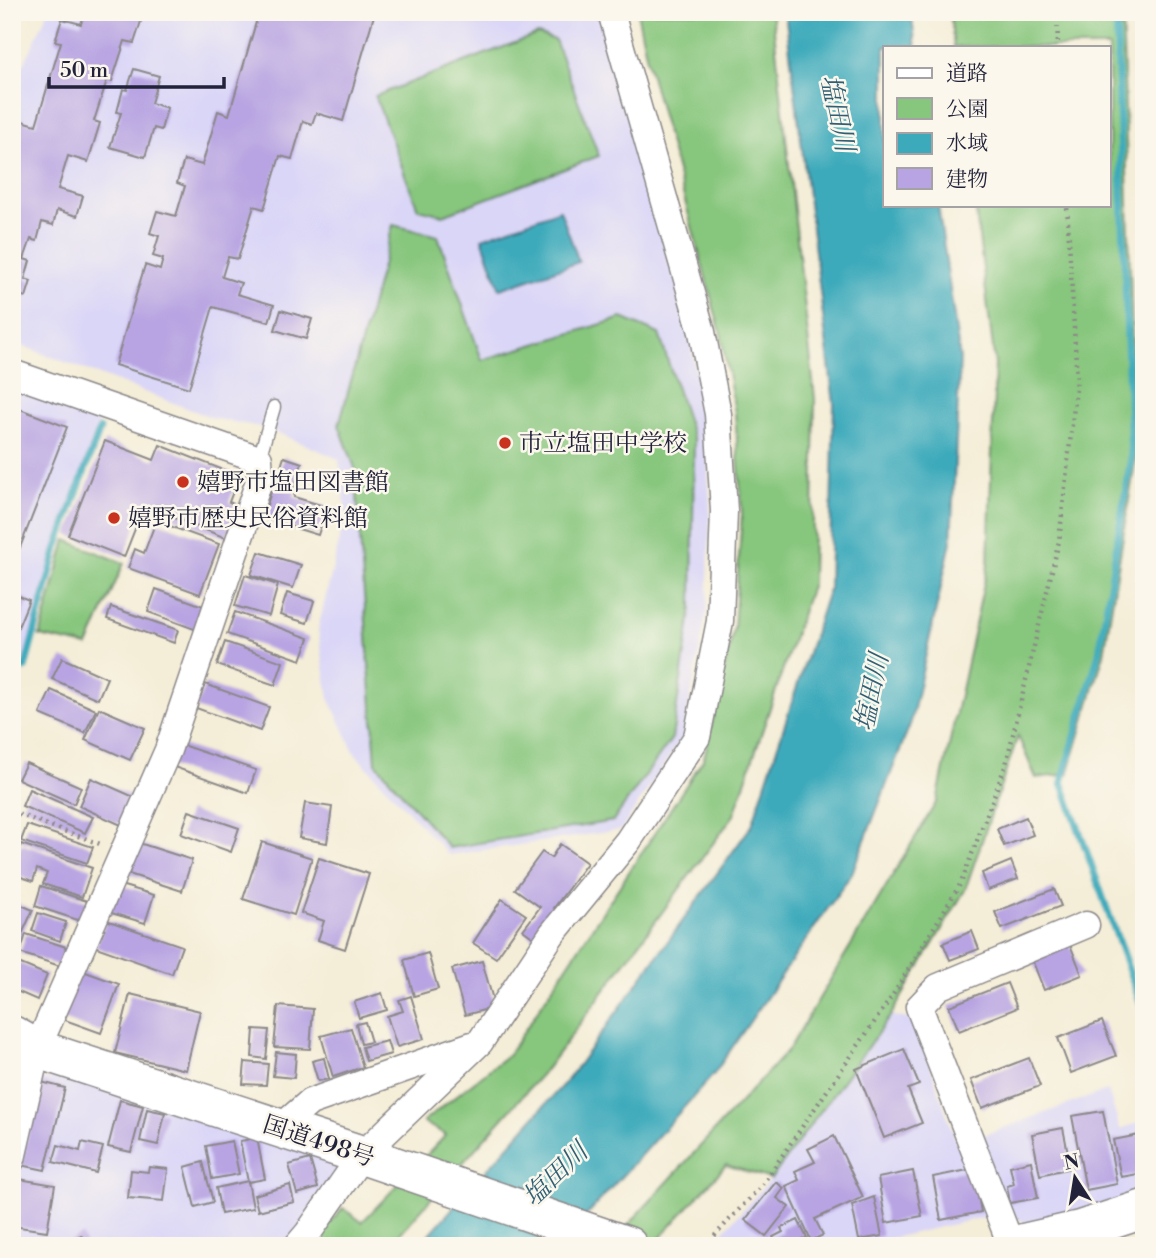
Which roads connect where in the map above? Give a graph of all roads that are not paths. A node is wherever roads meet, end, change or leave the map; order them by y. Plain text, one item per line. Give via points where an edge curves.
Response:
1 (611, 12) edge
2 (12, 373) edge
3 (274, 407) dead end
4 (259, 459) junction
5 (1086, 925) dead end
6 (24, 1042) edge
7 (480, 1042) junction
8 (280, 1128) junction
9 (362, 1155) junction
10 (12, 1159) edge
11 (1144, 1209) edge
12 (297, 1246) edge
13 (628, 1246) edge
14 (1011, 1246) edge

1 - 7 street via 702,332 718,414 724,512 720,621 697,737 628,841 552,934
2 - 4 street
3 - 4 lane
4 - 6 street via 260,478 168,750 123,852
5 - 14 street via 938,987 919,1007
6 - 8 highway, 国道498号
6 - 10 street
7 - 8 street via 310,1102
7 - 9 street
8 - 9 highway, 国道498号
9 - 12 street
9 - 13 highway, 国道498号
11 - 14 highway

